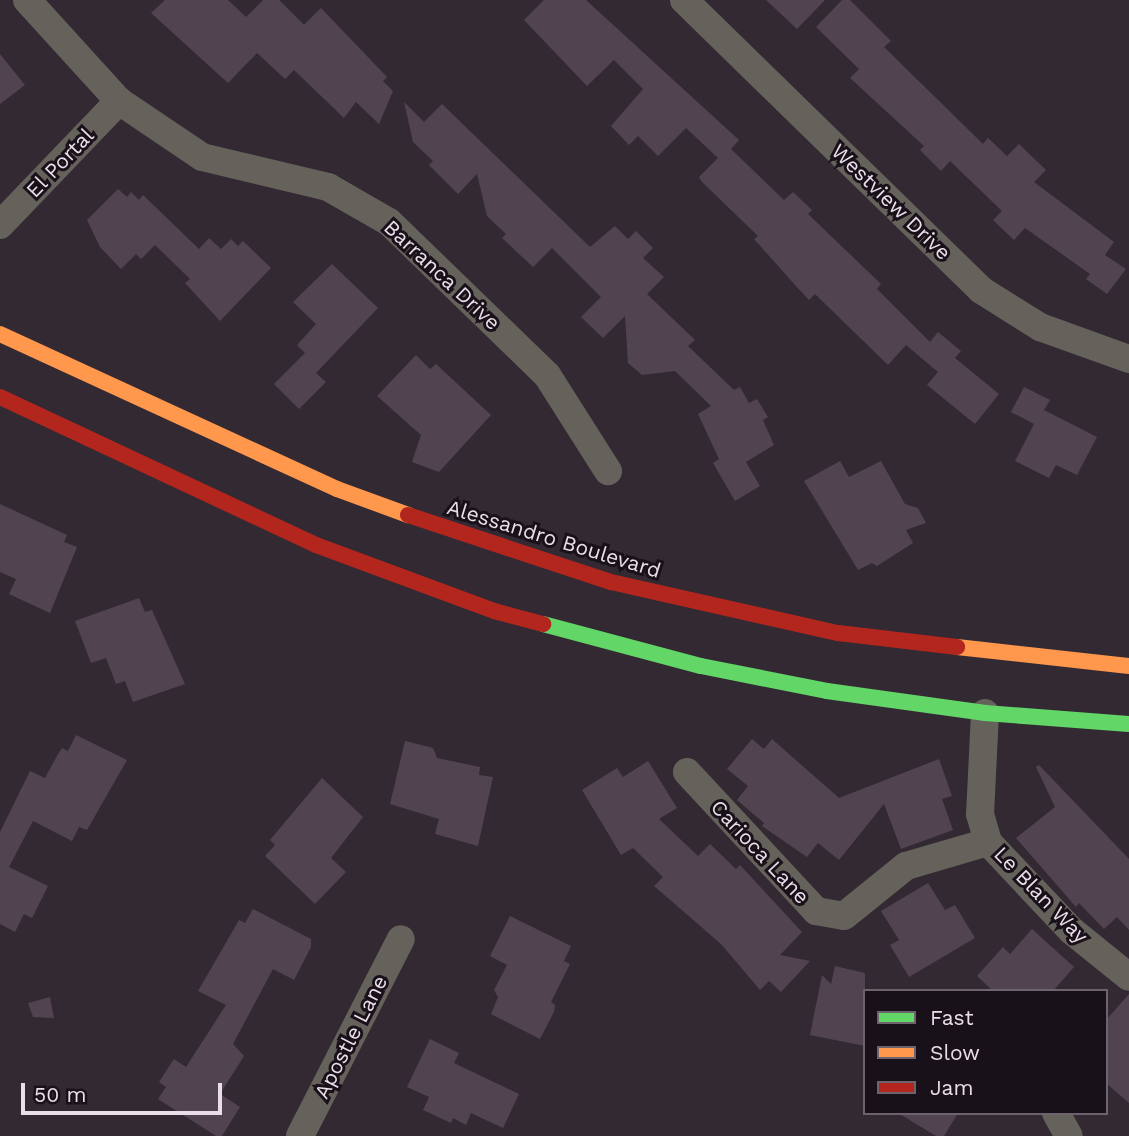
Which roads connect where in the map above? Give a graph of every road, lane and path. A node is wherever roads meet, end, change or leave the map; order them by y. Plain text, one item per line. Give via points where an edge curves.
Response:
1 (27, 0) edge
2 (684, 0) edge
3 (119, 101) junction
4 (0, 225) edge
5 (0, 334) edge
6 (1129, 359) edge
7 (0, 397) edge
8 (608, 471) dead end
9 (1129, 666) edge
10 (985, 713) junction
11 (1129, 724) edge
12 (687, 772) dead end
13 (988, 842) junction
14 (401, 939) dead end
15 (1129, 977) edge
16 (1057, 1115) edge
17 (300, 1136) edge
18 (1069, 1136) edge

1 - 3 street, Barranca Drive
2 - 6 street, Westview Drive via 981,290 1040,327
3 - 4 street, El Portal
3 - 8 street, Barranca Drive via 202,157 328,187 389,222 547,375
5 - 9 main road, Alessandro Boulevard via 337,489 501,549 611,582 838,633
7 - 10 main road via 316,545 494,611 701,666 827,691
10 - 11 main road
10 - 13 street, Le Blan Way via 980,814
12 - 13 street, Carioca Lane via 816,911 844,916 906,866
13 - 15 street, Le Blan Way via 1072,931
14 - 17 street, Apostle Lane
16 - 18 street

